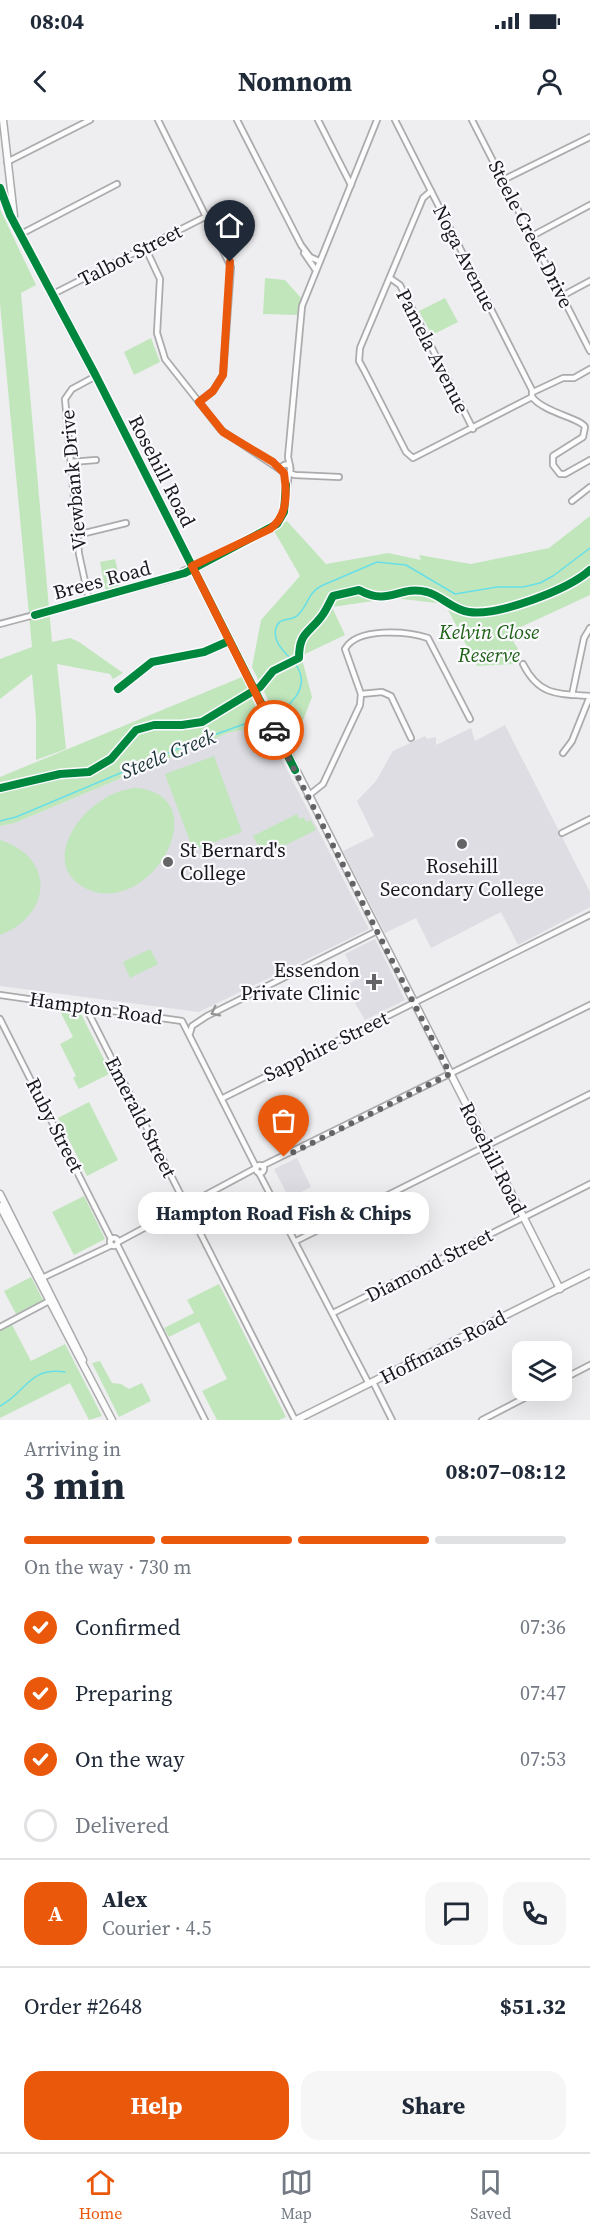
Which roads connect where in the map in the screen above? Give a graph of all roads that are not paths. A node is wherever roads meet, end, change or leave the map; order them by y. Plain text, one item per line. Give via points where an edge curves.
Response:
1 (3, 120) edge
2 (90, 120) edge
3 (158, 120) edge
4 (237, 120) edge
5 (318, 120) edge
6 (395, 120) edge
7 (472, 120) edge
8 (378, 122) edge
9 (590, 137) edge
10 (7, 162) junction
11 (503, 180) junction
12 (117, 184) dead end
13 (351, 185) junction
14 (0, 188) edge
15 (431, 191) junction
16 (590, 205) edge
17 (207, 216) junction
18 (17, 225) junction
19 (21, 234) junction
20 (532, 236) junction
21 (301, 245) junction
22 (145, 247) junction
23 (319, 261) junction
24 (315, 270) junction
25 (390, 278) junction
26 (590, 281) edge
27 (53, 294) junction
28 (562, 296) junction
29 (590, 350) edge
30 (590, 369) edge
31 (96, 376) junction
32 (532, 395) junction
33 (199, 402) junction
34 (473, 429) junction
35 (96, 460) dead end
36 (590, 460) edge
37 (71, 462) junction
38 (287, 469) junction
39 (339, 477) dead end
40 (590, 487) edge
41 (572, 501) dead end
42 (126, 523) dead end
43 (77, 535) junction
44 (193, 568) junction
45 (89, 600) junction
46 (0, 624) edge
47 (590, 628) edge
48 (229, 642) junction
49 (523, 664) dead end
50 (118, 689) dead end
51 (361, 694) junction
52 (572, 695) junction
53 (590, 696) edge
54 (470, 719) dead end
55 (411, 738) dead end
56 (562, 753) dead end
57 (308, 796) junction
58 (590, 819) edge
59 (562, 833) dead end
60 (590, 915) edge
61 (377, 931) junction
62 (0, 995) edge
63 (414, 1003) junction
64 (590, 1005) edge
65 (86, 1006) junction
66 (0, 1019) edge
67 (190, 1033) junction
68 (450, 1074) junction
69 (590, 1094) edge
70 (223, 1098) junction
71 (487, 1146) junction
72 (260, 1169) junction
73 (590, 1184) edge
74 (0, 1194) edge
75 (0, 1206) edge
76 (186, 1206) junction
77 (523, 1218) junction
78 (296, 1241) junction
79 (114, 1242) junction
80 (589, 1276) edge
81 (40, 1279) junction
82 (560, 1289) junction
83 (51, 1300) junction
84 (333, 1313) junction
85 (0, 1327) edge
86 (590, 1365) edge
87 (572, 1374) edge
88 (371, 1383) junction
89 (519, 1401) edge
90 (112, 1420) edge
91 (204, 1420) edge
92 (296, 1420) edge
93 (392, 1420) edge
94 (482, 1420) edge

1 - 10 street, Rosehill Road
2 - 10 street
3 - 17 street
4 - 21 street
5 - 13 street
6 - 15 street, Noga Avenue
7 - 11 street, Steele Creek Drive
8 - 13 street, Brees Road
9 - 11 street
10 - 18 street, Rosehill Road
11 - 20 street, Steele Creek Drive
12 - 19 street
13 - 23 street, Brees Road
14 - 18 street, Rosehill Road
15 - 25 street via 423,198
15 - 32 street, Noga Avenue
16 - 20 street
17 - 22 street, Talbot Street
17 - 33 street via 231,272 223,375 213,391
18 - 19 street, Rosehill Road
19 - 27 street, Rosehill Road
20 - 28 street, Steele Creek Drive
21 - 23 street
21 - 24 street
22 - 27 street, Talbot Street
22 - 33 street via 160,279 158,342 165,359
23 - 24 street, Brees Road
24 - 38 street, Brees Road via 298,322
25 - 34 street, Pamela Avenue via 400,285
25 - 34 street via 360,348 359,361 406,452 416,457
26 - 28 street
27 - 31 street, Rosehill Road
28 - 29 street, Steele Creek Drive
30 - 32 street
31 - 37 street, Viewbank Drive via 66,395
31 - 44 street, Rosehill Road
32 - 34 street
32 - 36 street via 561,417 580,420 585,427 583,437 553,456 553,465 560,474
33 - 38 street via 223,432
35 - 37 street
37 - 43 street, Viewbank Drive
38 - 39 street
38 - 44 street, Brees Road via 284,512 277,524
40 - 41 street
42 - 43 street
43 - 45 street, Viewbank Drive
44 - 45 street, Brees Road
44 - 48 street, Rosehill Road
45 - 46 street, Brees Road
47 - 52 street via 584,638
48 - 50 street via 204,652 152,662
48 - 57 street, Rosehill Road
49 - 52 street via 538,686
51 - 54 street via 345,649 354,639 370,633 428,638
51 - 55 street via 382,692 391,696
51 - 57 street via 360,705 323,784
52 - 53 street
53 - 56 street via 572,741
57 - 61 street, Rosehill Road
58 - 59 street
60 - 63 street, Sapphire Street
61 - 63 street, Rosehill Road
61 -> 67 street via 207,1016 192,1026
62 - 65 street, Hampton Road
63 - 68 street, Rosehill Road
63 - 70 street, Sapphire Street
64 - 68 street
65 - 67 street, Hampton Road via 180,1020
65 - 76 street, Emerald Street
66 - 79 street, Ruby Street
67 - 70 street
68 - 71 street, Rosehill Road
68 - 72 street
69 - 71 street
70 - 72 street
71 - 77 street, Rosehill Road
71 - 78 street
72 - 76 street
72 - 78 street
73 - 77 street, Diamond Street
74 - 81 street
75 - 81 street
76 - 79 street
76 - 92 street, Emerald Street
77 - 82 street, Rosehill Road
77 - 84 street, Diamond Street
78 - 84 street
79 - 81 street
79 - 91 street, Ruby Street
80 - 82 street, Hoffmans Road
81 - 83 street
82 - 88 street, Hoffmans Road
83 - 85 street
83 - 90 street
84 - 88 street
86 - 87 street
88 - 92 street, Hoffmans Road
88 - 93 street
89 - 94 street

